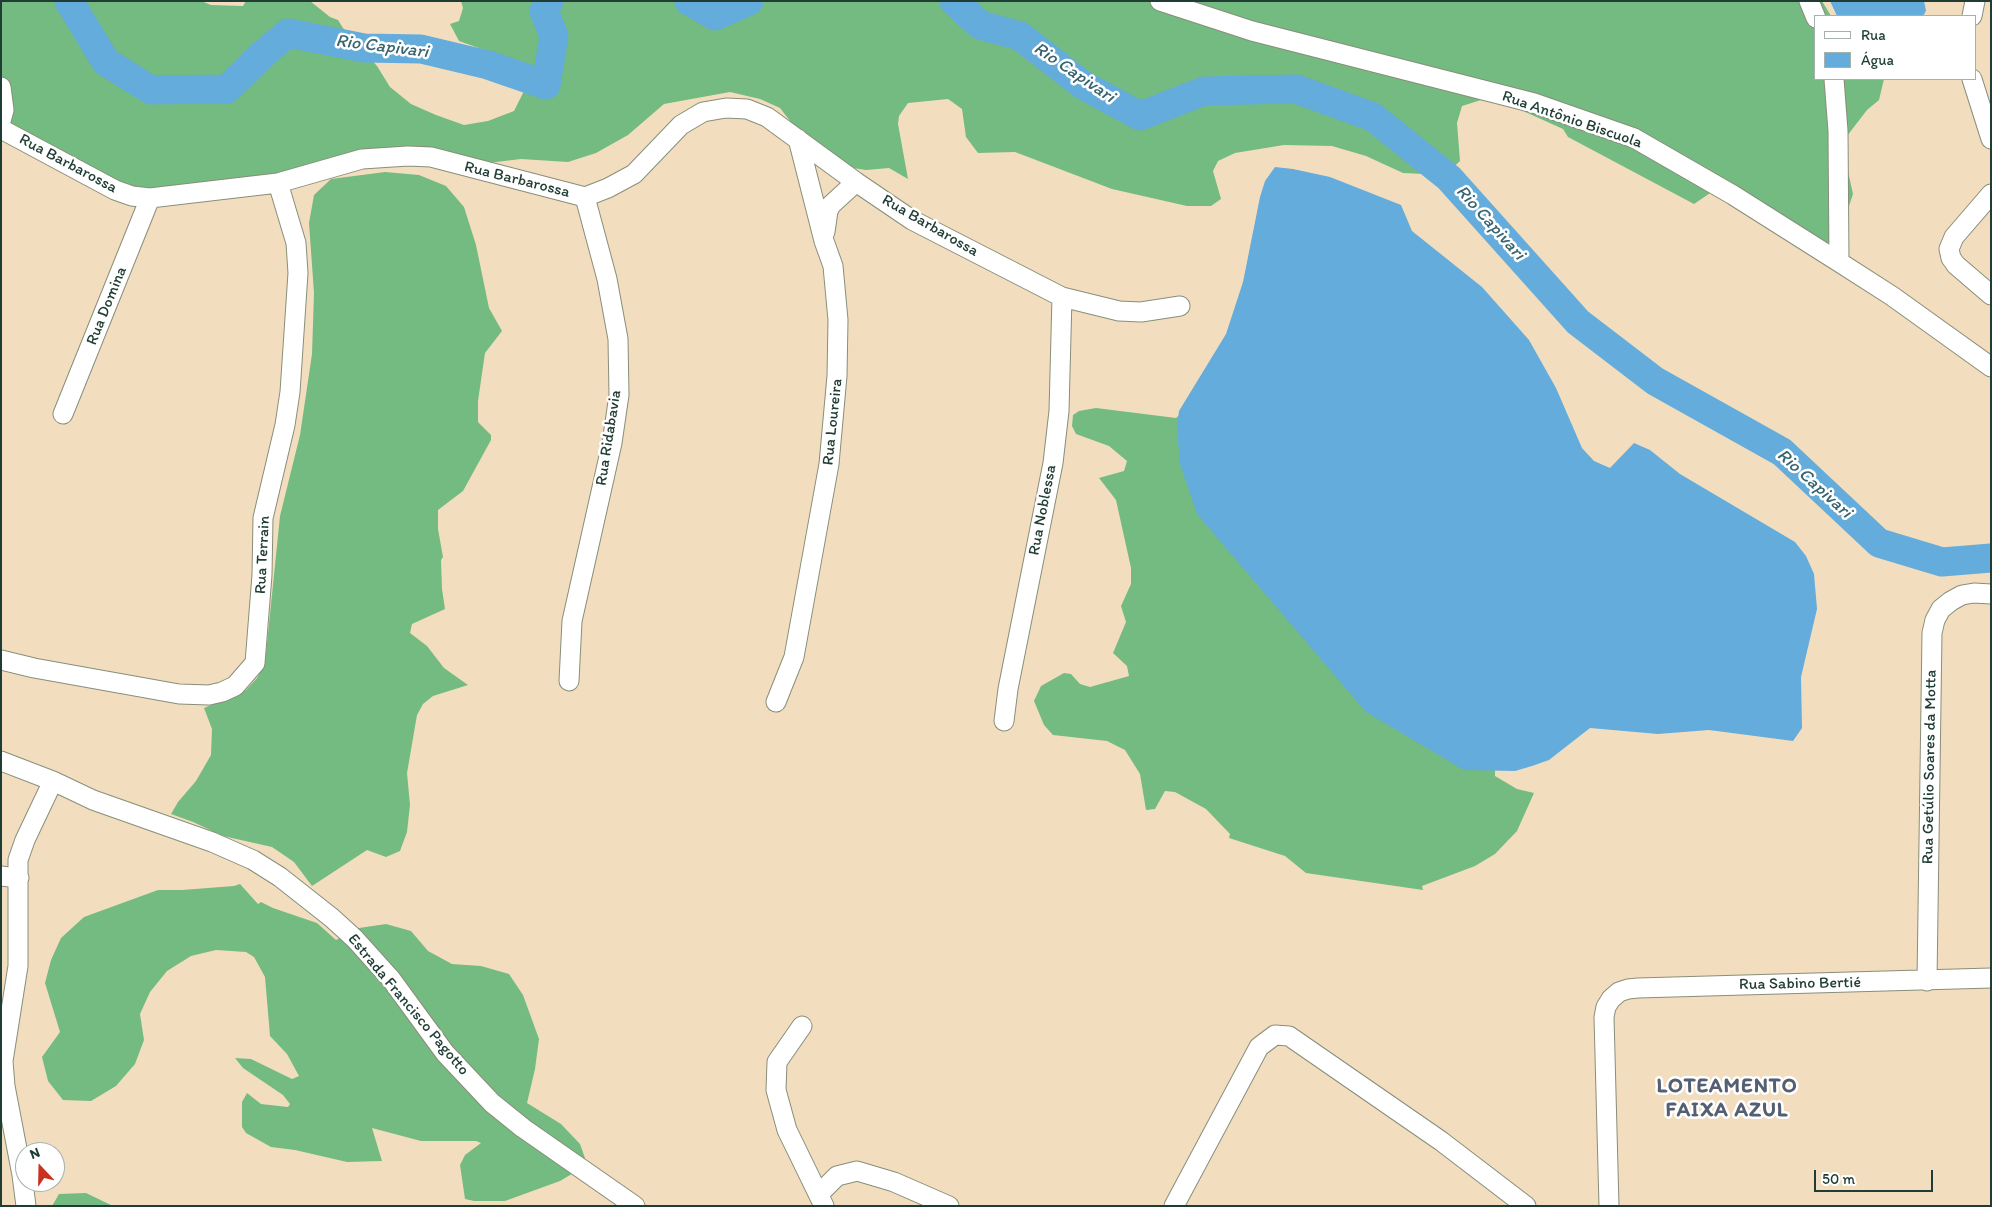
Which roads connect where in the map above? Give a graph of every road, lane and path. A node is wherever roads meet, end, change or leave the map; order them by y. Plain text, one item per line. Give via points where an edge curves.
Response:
1 (1160, 1) edge
2 (1809, 1) edge
3 (1975, 1) edge
4 (1815, 15) edge
5 (1972, 15) edge
6 (1834, 80) edge
7 (1972, 80) edge
8 (1, 87) edge
9 (1, 121) edge
10 (1, 129) edge
11 (798, 139) junction
12 (1991, 139) edge
13 (856, 182) junction
14 (278, 183) junction
15 (1991, 194) edge
16 (586, 197) junction
17 (150, 198) junction
18 (824, 241) junction
19 (1840, 262) junction
20 (1991, 295) edge
21 (1062, 297) junction
22 (1180, 306) dead end
23 (1991, 367) edge
24 (64, 414) dead end
25 (1991, 594) edge
26 (1, 660) edge
27 (569, 680) dead end
28 (776, 702) dead end
29 (1004, 721) dead end
30 (1, 762) edge
31 (53, 781) junction
32 (10, 877) edge
33 (1991, 978) edge
34 (1927, 981) junction
35 (802, 1026) dead end
36 (3, 1086) edge
37 (822, 1200) edge
38 (26, 1206) edge
39 (635, 1206) edge
40 (948, 1206) edge
41 (1174, 1206) edge
42 (1526, 1206) edge
43 (1609, 1206) edge

1 - 19 street, Rua Antônio Biscuola via 1252,31 1534,103 1634,138
2 - 4 street
3 - 5 street
6 - 19 street
7 - 12 street
8 - 9 street via 4,110
10 - 17 street, Rua Barbarossa via 115,190
11 - 13 street, Rua Barbarossa
11 - 16 street, Rua Barbarossa via 767,117 746,109 703,112 681,125 634,174
11 - 18 street, Rua Loureira
13 - 18 street via 831,205
13 - 21 street, Rua Barbarossa via 912,220
14 - 16 street, Rua Barbarossa via 362,159 408,156 431,158
14 - 17 street, Rua Barbarossa
14 - 26 street, Rua Terrain via 296,243 298,273 290,392 263,518 255,663 235,686 209,696 179,694
15 - 20 street via 1954,237 1950,249 1956,265
16 - 27 street, Rua Ridabavia via 608,279 618,339 619,395 612,443 572,621
17 - 24 street, Rua Domina
18 - 28 street, Rua Loureira via 833,266 838,320 838,376 829,464 794,657
19 - 23 street, Rua Antônio Biscuola
21 - 22 street, Rua Barbarossa via 1119,311 1140,312
21 - 29 street, Rua Noblessa via 1059,411 1053,462
25 - 34 street, Rua Getúlio Soares da Motta via 1962,595 1951,601 1935,620 1932,633
30 - 31 street, Estrada Francisco Pagotto
31 - 32 street
31 - 39 street, Estrada Francisco Pagotto via 93,800 212,842 253,860 280,877 355,939 391,980 445,1053 492,1102 523,1128
32 - 36 street via 18,966
33 - 34 street, Rua Sabino Bertié
34 - 43 street, Rua Sabino Bertié via 1638,988 1619,992 1606,1007 1604,1017
35 - 37 street via 777,1062 776,1090 787,1130
36 - 38 street
37 - 40 street via 837,1176 857,1171 894,1182
41 - 42 street via 1259,1047 1275,1035 1289,1036

